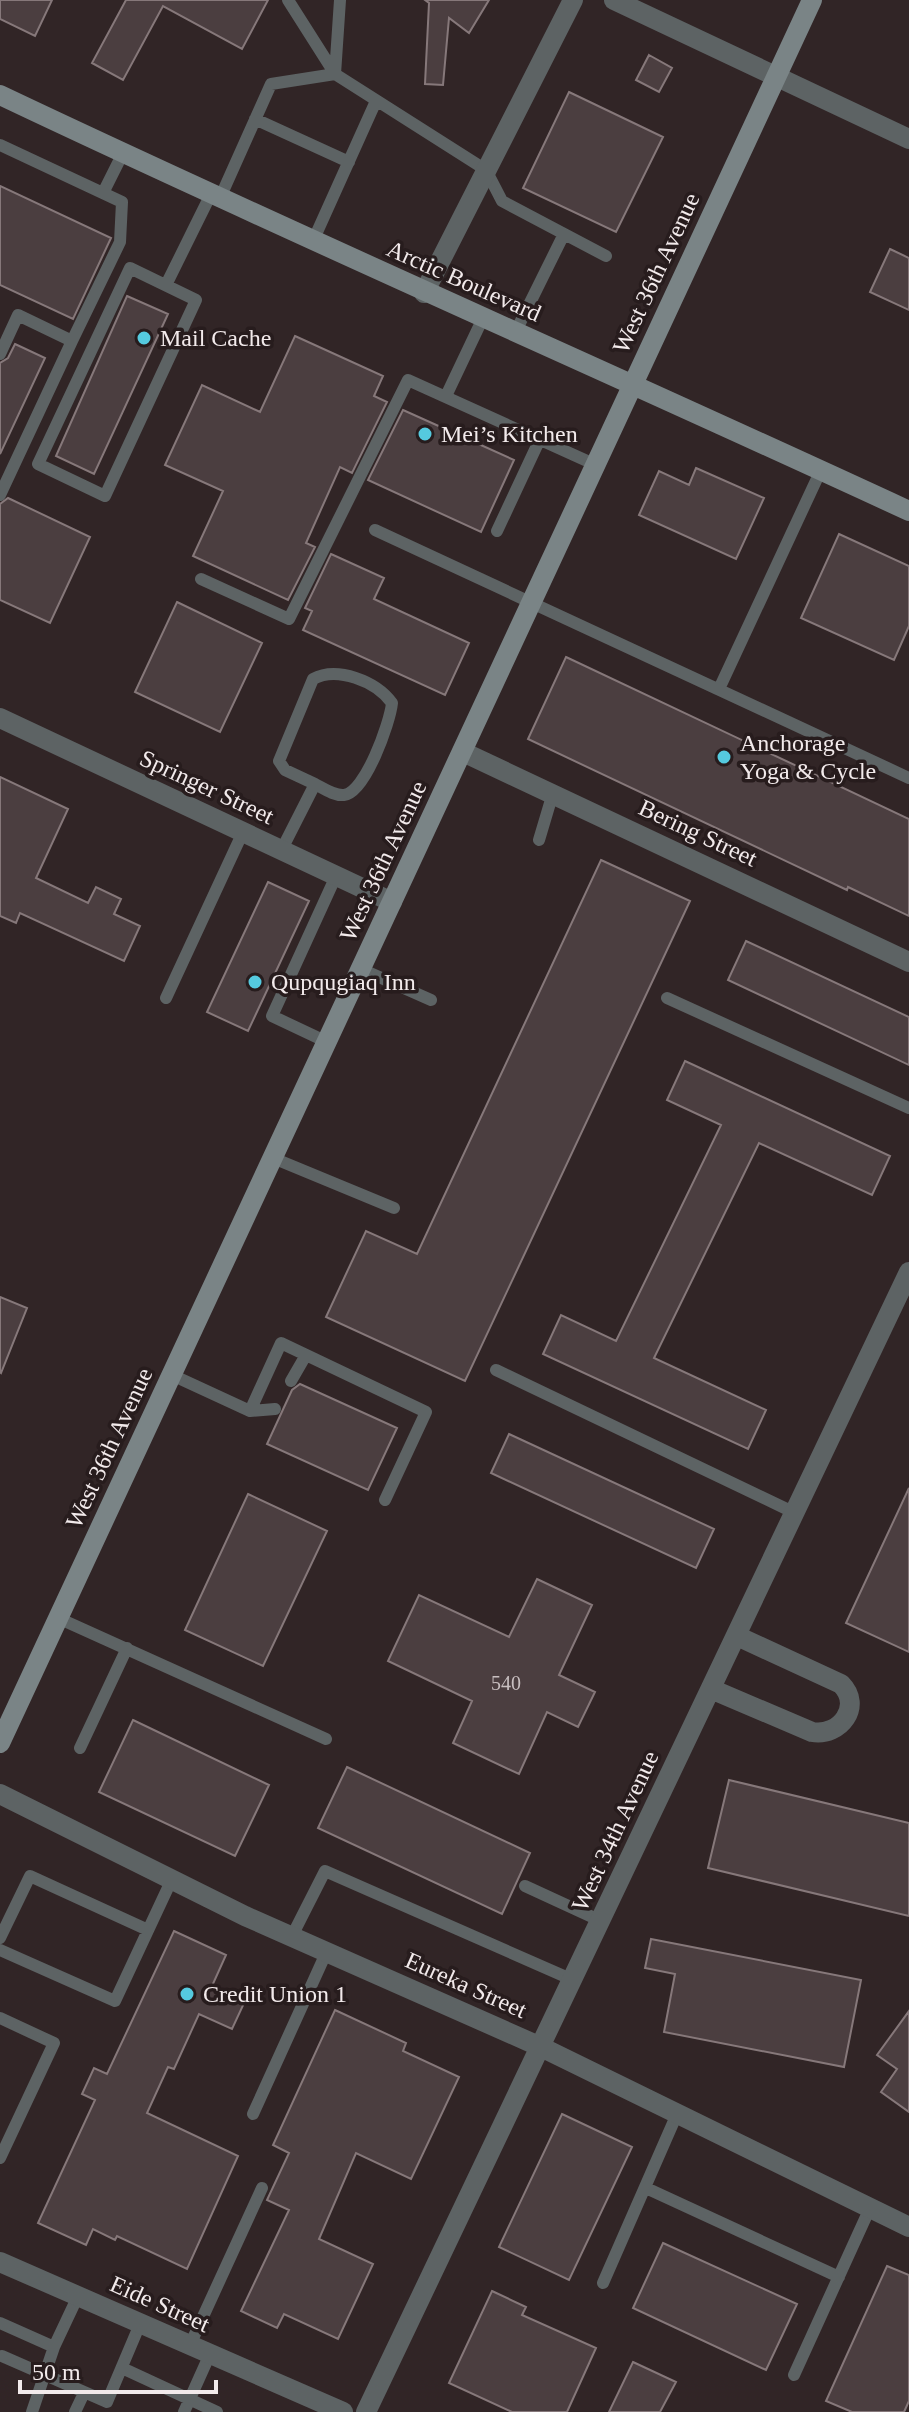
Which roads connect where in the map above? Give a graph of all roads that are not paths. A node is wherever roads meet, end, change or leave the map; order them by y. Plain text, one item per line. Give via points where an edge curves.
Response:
1 (288, 0) edge
2 (340, 0) edge
3 (573, 0) edge
4 (614, 0) edge
5 (812, 0) edge
6 (335, 74) junction
7 (776, 75) junction
8 (0, 95) edge
9 (376, 101) junction
10 (255, 119) junction
11 (909, 139) edge
12 (0, 145) edge
13 (123, 153) junction
14 (349, 162) junction
15 (486, 170) junction
16 (103, 193) junction
17 (215, 196) junction
18 (564, 234) junction
19 (313, 241) junction
20 (606, 256) dead end
21 (166, 285) junction
22 (424, 293) junction
23 (483, 318) junction
24 (515, 333) junction
25 (72, 341) junction
26 (0, 354) edge
27 (633, 383) junction
28 (446, 396) junction
29 (540, 439) junction
30 (596, 465) junction
31 (821, 470) junction
32 (0, 495) edge
33 (909, 511) edge
34 (375, 530) dead end
35 (497, 531) dead end
36 (201, 579) dead end
37 (532, 602) junction
38 (719, 689) junction
39 (0, 718) edge
40 (463, 752) junction
41 (909, 778) edge
42 (315, 784) junction
43 (553, 793) junction
44 (243, 832) junction
45 (539, 840) dead end
46 (281, 851) junction
47 (336, 876) junction
48 (392, 902) junction
49 (909, 962) edge
50 (361, 969) junction
51 (166, 998) dead end
52 (667, 998) dead end
53 (431, 1000) dead end
54 (327, 1042) junction
55 (909, 1108) edge
56 (273, 1158) junction
57 (394, 1208) dead end
58 (909, 1272) edge
59 (306, 1355) junction
60 (496, 1370) dead end
61 (172, 1375) junction
62 (291, 1381) dead end
63 (275, 1409) dead end
64 (250, 1411) junction
65 (385, 1500) dead end
66 (795, 1513) junction
67 (58, 1618) junction
68 (737, 1636) junction
69 (127, 1648) junction
70 (711, 1689) junction
71 (326, 1739) dead end
72 (0, 1743) edge
73 (80, 1748) dead end
74 (0, 1794) edge
75 (172, 1879) junction
76 (525, 1886) dead end
77 (601, 1921) junction
78 (148, 1930) junction
79 (292, 1936) junction
80 (0, 1938) edge
81 (0, 1950) edge
82 (327, 1951) junction
83 (573, 1980) junction
84 (0, 2018) edge
85 (541, 2047) junction
86 (253, 2114) dead end
87 (677, 2114) junction
88 (0, 2158) edge
89 (262, 2188) dead end
90 (646, 2188) junction
91 (870, 2208) junction
92 (909, 2227) edge
93 (0, 2262) edge
94 (839, 2277) junction
95 (603, 2283) dead end
96 (78, 2296) junction
97 (0, 2323) edge
98 (140, 2324) junction
99 (190, 2345) junction
100 (54, 2347) junction
101 (210, 2354) junction
102 (2, 2356) dead end
103 (122, 2368) junction
104 (794, 2375) dead end
105 (44, 2376) junction
106 (84, 2393) junction
107 (190, 2399) junction
108 (105, 2407) edge
109 (32, 2412) edge
110 (75, 2412) edge
111 (184, 2412) edge
112 (217, 2412) edge
113 (343, 2412) edge
114 (366, 2412) edge

1 - 6 lane
2 - 6 lane
3 - 15 street
4 - 7 street
5 - 7 main road, West 36th Avenue
6 - 9 lane
6 - 10 lane via 271,84
7 - 11 street
7 - 27 main road, West 36th Avenue
8 - 13 main road, Arctic Boulevard
9 - 14 lane
9 - 15 lane
10 - 14 lane
10 - 17 lane
12 - 16 lane
13 - 16 lane
13 - 17 main road, Arctic Boulevard
14 - 19 lane
15 - 18 lane via 502,201
15 - 22 street
16 - 25 lane via 122,202 120,242
17 - 19 main road, Arctic Boulevard
17 - 21 lane
18 - 20 lane
18 - 24 lane
19 - 22 main road, Arctic Boulevard
21 - 21 lane via 130,268 38,464 105,496 196,300
22 - 23 main road, Arctic Boulevard
23 - 24 main road, Arctic Boulevard
23 - 28 lane
24 - 27 main road, Arctic Boulevard
25 - 26 lane via 18,315
25 - 32 lane
27 - 30 main road, West 36th Avenue
27 - 31 main road, Arctic Boulevard
28 - 29 lane
28 - 36 lane via 408,380 289,619
29 - 30 lane
29 - 35 lane
30 - 37 main road, West 36th Avenue
31 - 33 main road, Arctic Boulevard
31 - 38 lane
34 - 37 lane
37 - 38 lane
37 - 40 main road, West 36th Avenue
38 - 41 lane
39 - 44 street, Springer Street
40 - 43 street, Bering Street
40 - 48 main road, West 36th Avenue
42 - 42 lane via 337,795 359,787 391,719 392,703 385,694 339,672 313,679 279,761 285,770
42 - 46 lane
43 - 45 lane
43 - 49 street, Bering Street
44 - 46 street, Springer Street
44 - 51 lane
46 - 47 street, Springer Street
47 - 48 street, Springer Street
47 - 54 lane via 272,1016
48 - 50 main road, West 36th Avenue
50 - 53 lane
50 - 54 main road, West 36th Avenue
52 - 55 lane
54 - 56 main road, West 36th Avenue
56 - 57 lane
56 - 61 main road, West 36th Avenue
58 - 66 street, West 34th Avenue
59 - 62 lane
59 - 64 lane via 281,1343
59 - 65 lane via 426,1412
60 - 66 lane
61 - 64 lane
61 - 67 main road, West 36th Avenue
63 - 64 lane
66 - 68 street, West 34th Avenue
67 - 69 lane
67 - 72 main road, West 36th Avenue
68 - 70 street, West 34th Avenue
68 - 70 street via 841,1684 851,1710 832,1730 812,1732
69 - 71 lane
69 - 73 lane
70 - 77 street, West 34th Avenue
74 - 75 street, Eureka Street
75 - 78 lane
75 - 79 street, Eureka Street
76 - 77 lane
77 - 83 street, West 34th Avenue
78 - 80 lane via 30,1876
78 - 81 lane via 115,2001
79 - 82 street, Eureka Street
79 - 83 lane via 325,1871
82 - 85 street, Eureka Street
82 - 86 lane
83 - 85 street, West 34th Avenue
84 - 88 lane via 54,2043
85 - 87 street, Eureka Street
85 - 114 street, West 34th Avenue
87 - 90 lane
87 - 91 street, Eureka Street
89 - 99 lane
90 - 94 lane
90 - 95 lane
91 - 92 street, Eureka Street
91 - 94 lane
93 - 96 street, Eide Street
94 - 104 lane
96 - 98 street, Eide Street
96 - 100 lane
97 - 100 lane
98 - 99 street, Eide Street
98 - 103 lane
99 - 101 street, Eide Street
100 - 105 lane
101 - 107 lane
101 - 113 street, Eide Street
102 - 105 lane
103 - 107 lane
103 - 108 lane
105 - 106 lane
105 - 109 lane
106 - 108 lane
106 - 110 lane
107 - 111 lane
107 - 112 lane

